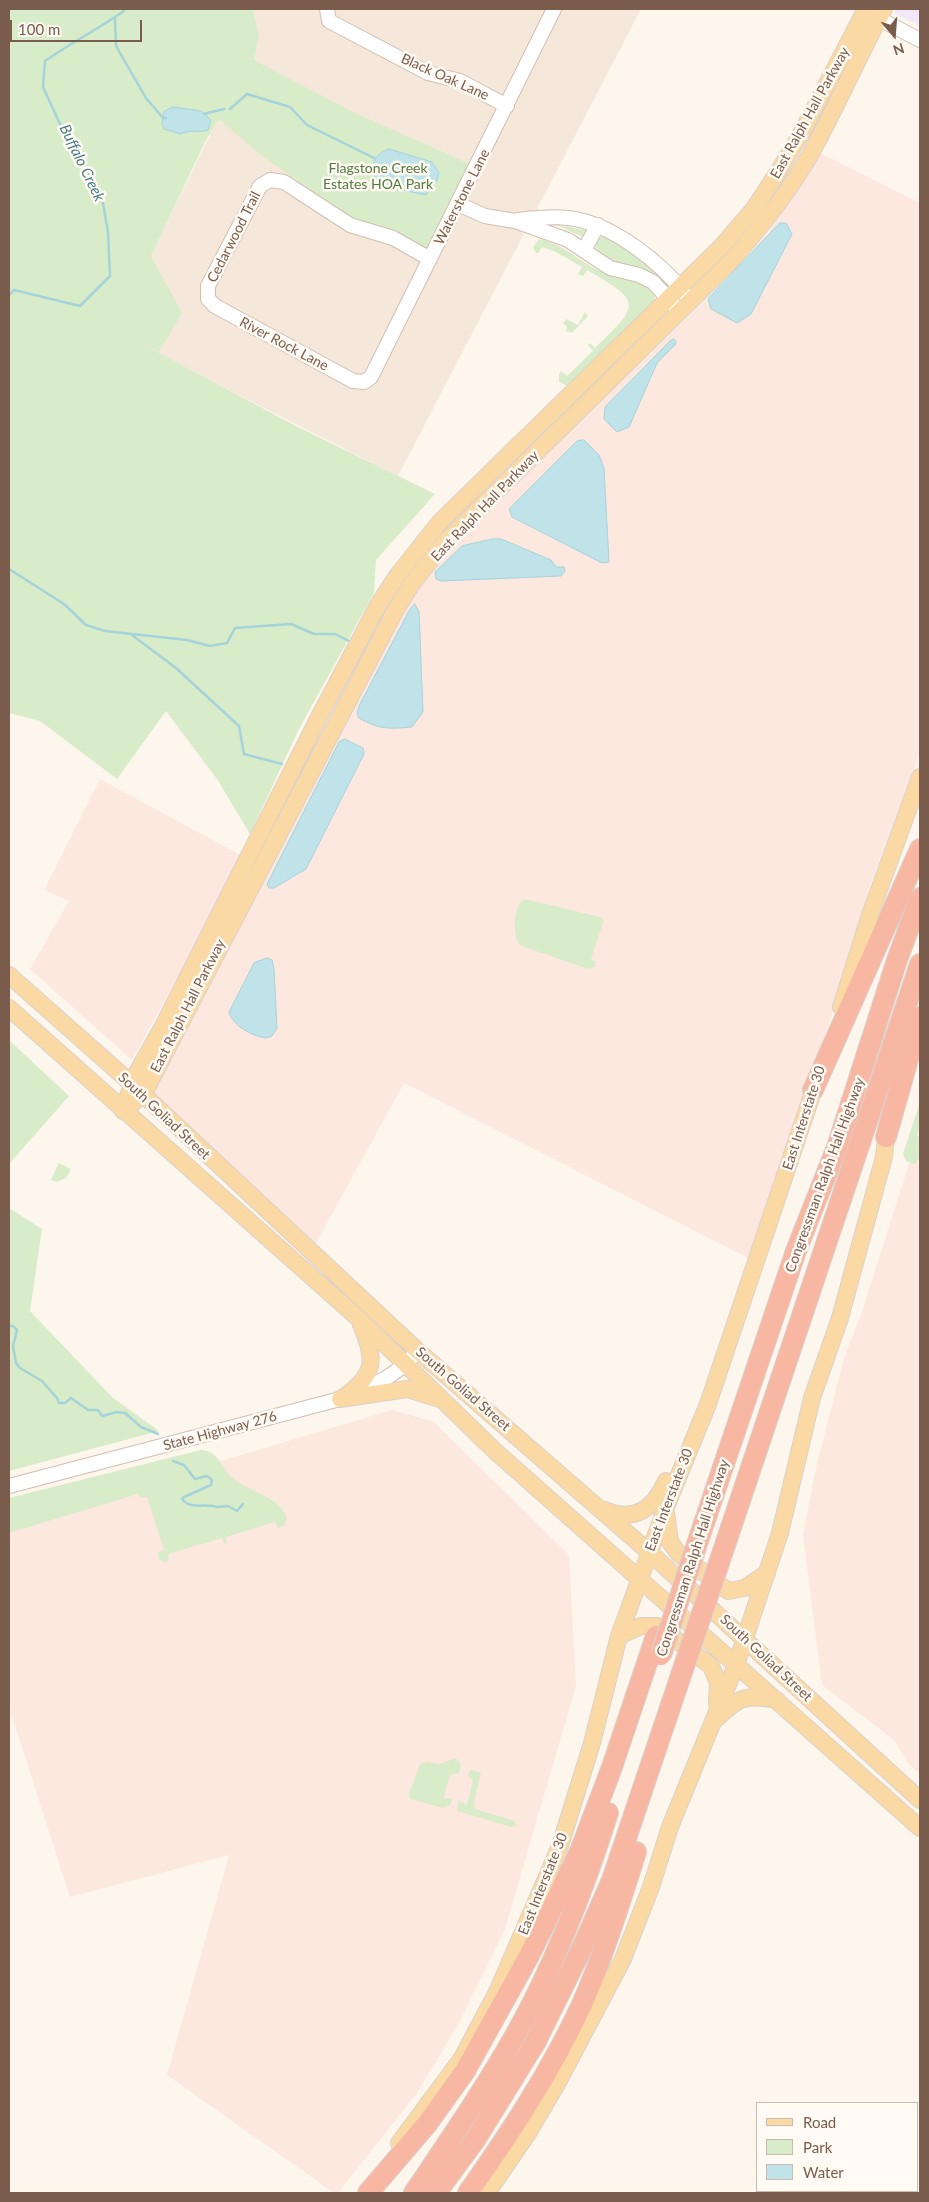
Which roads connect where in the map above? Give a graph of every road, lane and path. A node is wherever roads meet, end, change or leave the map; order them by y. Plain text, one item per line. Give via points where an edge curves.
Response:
1 (554, 9) edge
2 (870, 11) edge
3 (328, 15) edge
4 (920, 40) edge
5 (508, 106) junction
6 (458, 204) junction
7 (515, 221) junction
8 (598, 225) junction
9 (584, 250) junction
10 (430, 259) junction
11 (674, 293) junction
12 (208, 299) joint
13 (685, 307) junction
14 (364, 382) joint
15 (397, 576) junction
16 (411, 585) junction
17 (319, 717) junction
18 (336, 725) junction
19 (920, 777) edge
20 (920, 849) edge
21 (240, 891) junction
22 (920, 898) edge
23 (920, 964) edge
24 (9, 975) edge
25 (9, 1008) edge
26 (920, 1018) edge
27 (920, 1040) edge
28 (137, 1089) junction
29 (813, 1090) junction
30 (123, 1111) junction
31 (886, 1137) junction
32 (198, 1176) junction
33 (283, 1224) junction
34 (358, 1318) junction
35 (418, 1350) junction
36 (406, 1365) junction
37 (340, 1399) junction
38 (444, 1402) junction
39 (690, 1447) junction
40 (9, 1486) edge
41 (666, 1507) junction
42 (599, 1508) junction
43 (649, 1552) junction
44 (767, 1573) junction
45 (640, 1578) junction
46 (619, 1636) junction
47 (746, 1639) junction
48 (662, 1640) junction
49 (736, 1665) junction
50 (685, 1678) junction
51 (777, 1700) junction
52 (714, 1717) junction
53 (920, 1800) edge
54 (920, 1828) edge
55 (362, 2193) edge
56 (368, 2193) edge
57 (414, 2193) edge
58 (436, 2193) edge
59 (468, 2193) edge
60 (487, 2193) edge

1 - 5 street, Waterstone Lane
2 - 4 street
2 - 11 main road, East Ralph Hall Parkway via 757,204 721,247
2 - 13 main road, East Ralph Hall Parkway via 810,155 782,199 731,262
3 - 5 street, Black Oak Lane via 428,73 460,81
5 - 6 street, Waterstone Lane
6 - 7 street via 486,216
6 - 10 street, Waterstone Lane
7 - 8 street via 569,218
7 - 9 street via 568,240
8 - 9 street
8 - 11 street via 642,253
9 - 11 street via 610,268 639,275
10 - 12 street, Cedarwood Trail via 392,238 350,225 284,182 270,180 260,186 208,286
10 - 14 street, Waterstone Lane via 371,377
11 - 13 street
11 - 15 main road, East Ralph Hall Parkway via 439,523
12 - 14 street, River Rock Lane via 215,306 353,381
13 - 16 main road, East Ralph Hall Parkway via 446,541
15 - 16 main road
15 - 17 main road, East Ralph Hall Parkway
16 - 18 main road, East Ralph Hall Parkway
17 - 18 main road
17 - 21 main road, East Ralph Hall Parkway
18 - 21 main road, East Ralph Hall Parkway
19 - 29 main road, East Interstate 30 via 871,912
20 - 29 highway
21 - 28 main road, East Ralph Hall Parkway
22 - 48 highway, Congressman Ralph Hall Highway, bridge via 837,1147 796,1252
23 - 50 highway, Congressman Ralph Hall Highway, bridge
24 - 28 main road, South Goliad Street
25 - 30 main road, South Goliad Street
26 - 31 highway
27 - 31 main road
28 - 30 main road, East Ralph Hall Parkway
28 - 33 main road, South Goliad Street
29 - 39 main road, East Interstate 30 via 708,1404
30 - 32 main road, South Goliad Street
31 - 44 main road via 884,1156 840,1318 812,1398 780,1533
32 - 33 main road via 210,1174 272,1229
32 - 34 main road, South Goliad Street
33 - 35 main road, South Goliad Street
34 - 36 main road, South Goliad Street
34 - 37 main road via 369,1345 369,1371 364,1382
35 - 36 street, State Highway 276
35 - 42 main road, South Goliad Street
36 - 37 street, State Highway 276 via 377,1384
36 - 38 main road, South Goliad Street
37 - 38 main road via 407,1389
37 - 40 street, State Highway 276
38 - 45 main road, South Goliad Street
39 - 41 main road, East Interstate 30
39 - 42 main road via 674,1465 650,1507 626,1515
41 - 43 main road, East Interstate 30
41 - 44 main road via 670,1542 678,1554 728,1591 745,1588
42 - 43 main road, South Goliad Street
43 - 45 main road, East Interstate 30
43 - 47 main road, South Goliad Street
44 - 47 main road
45 - 46 main road, East Interstate 30
45 - 49 main road, South Goliad Street
46 - 52 main road via 640,1626 658,1626 710,1666 718,1683
46 - 55 main road, East Interstate 30 via 592,1743 560,1846 507,1972 462,2058
47 - 49 main road
47 - 53 main road, South Goliad Street
48 - 56 highway via 581,1849 529,1956 465,2072 427,2124
48 - 57 highway, Congressman Ralph Hall Highway via 589,1874 552,1962 488,2081
49 - 51 main road, South Goliad Street
49 - 52 main road
50 - 58 highway, Congressman Ralph Hall Highway via 612,1880 583,1946 535,2043 475,2140
50 - 59 highway via 623,1893 583,2001 533,2097
51 - 52 main road via 756,1696 746,1698
51 - 54 main road, South Goliad Street
52 - 60 main road via 623,1959 527,2134

